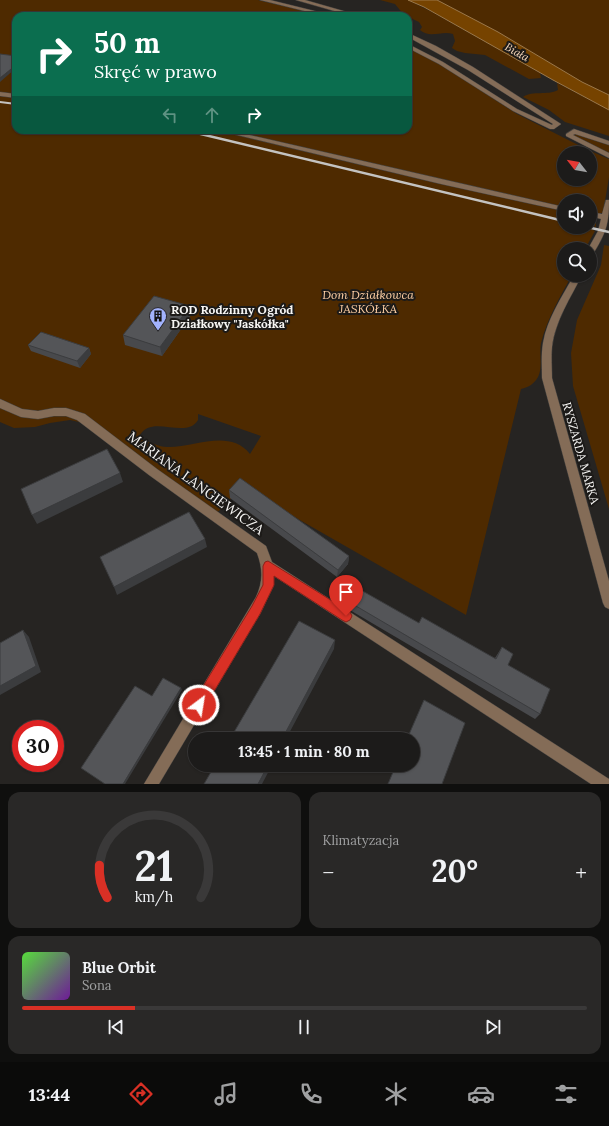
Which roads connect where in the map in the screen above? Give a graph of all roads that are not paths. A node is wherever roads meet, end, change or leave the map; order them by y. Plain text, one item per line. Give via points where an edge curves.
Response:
1 (263, 0) edge
2 (299, 0) edge
3 (315, 12) edge
4 (343, 12) edge
5 (412, 37) edge
6 (412, 48) edge
7 (0, 94) edge
8 (12, 96) edge
9 (554, 125) junction
10 (235, 134) edge
11 (573, 134) junction
12 (609, 143) edge
13 (609, 156) edge
14 (609, 202) edge
15 (557, 207) edge
16 (597, 216) edge
17 (607, 218) edge
18 (595, 242) edge
19 (574, 282) edge
20 (0, 403) edge
21 (268, 566) junction
22 (605, 574) edge
23 (609, 603) edge
24 (151, 784) edge
25 (604, 784) edge

1 - 3 street
2 - 4 street
5 - 9 street via 474,70 539,110 558,124
6 - 9 street via 441,63 525,116 552,128
7 - 8 street
9 - 11 street
10 - 15 street
11 - 12 street via 574,131
11 - 13 street via 568,135
14 - 17 street
16 - 17 street
17 - 18 street
19 - 22 street, RYSZARDA MARKA via 549,338 546,356 547,378
20 - 21 street, MARIANA LANGIEWICZA via 21,413 38,415 66,412 81,417 262,550
21 - 24 street, MARIANA LANGIEWICZA via 269,585 256,610
21 - 25 street
22 - 23 street, RYSZARDA MARKA

